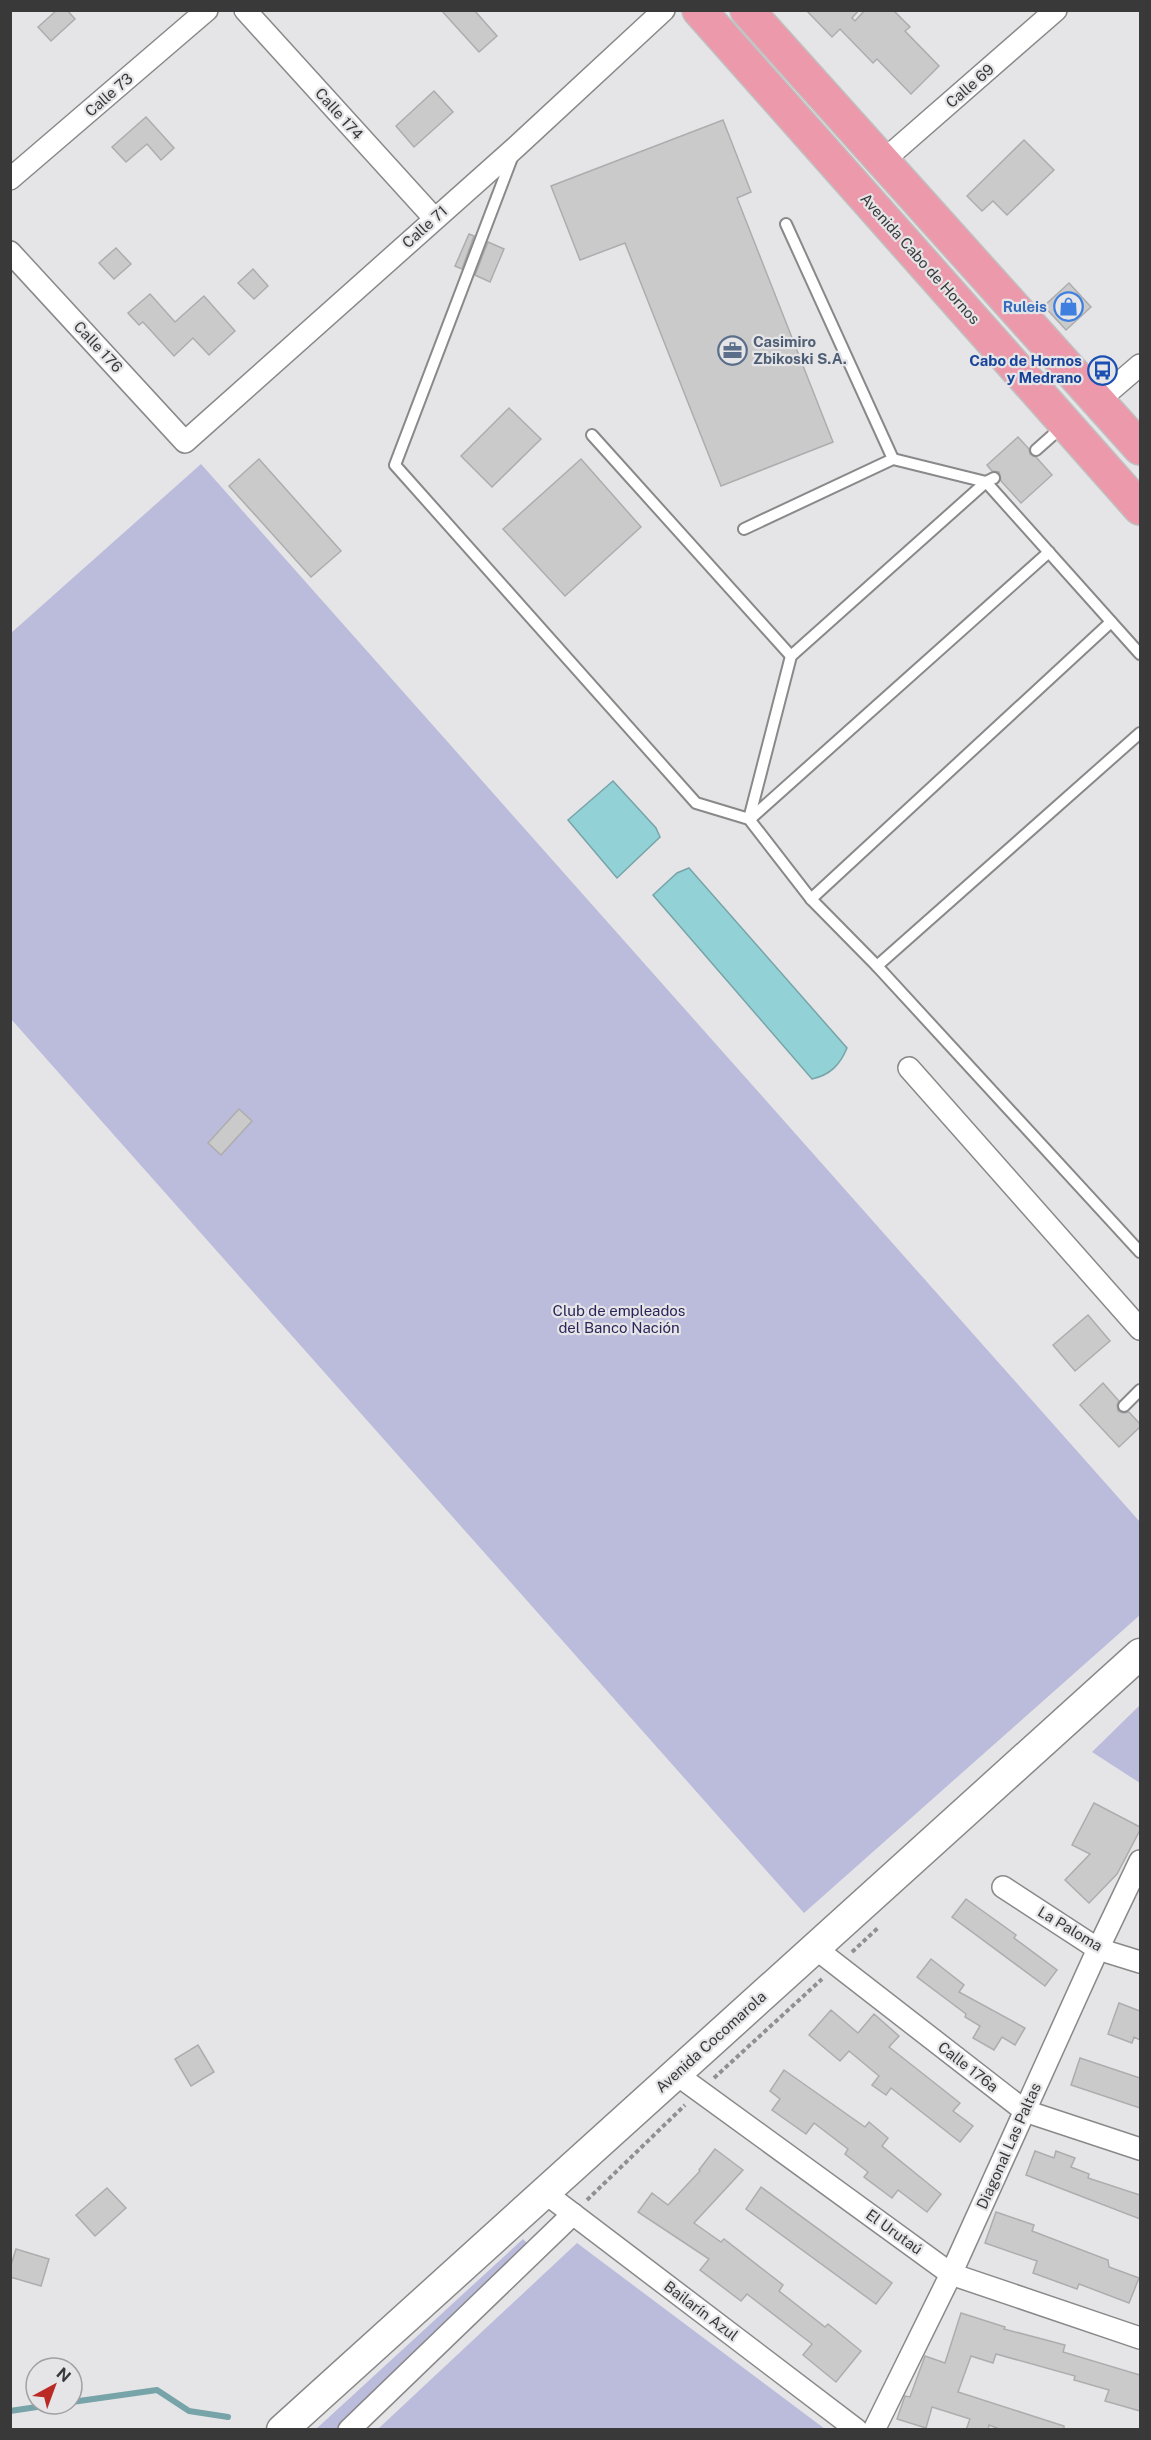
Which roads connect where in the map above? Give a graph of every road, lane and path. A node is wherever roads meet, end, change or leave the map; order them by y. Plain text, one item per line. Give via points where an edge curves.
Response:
1 (207, 10) edge
2 (244, 10) edge
3 (664, 10) edge
4 (699, 10) edge
5 (747, 10) edge
6 (1056, 10) edge
7 (516, 147) junction
8 (884, 162) junction
9 (10, 179) edge
10 (434, 218) junction
11 (786, 224) dead end
12 (10, 252) edge
13 (1140, 364) edge
14 (1098, 401) junction
15 (1066, 423) junction
16 (592, 435) dead end
17 (185, 442) joint
18 (1140, 448) edge
19 (1036, 450) dead end
20 (893, 459) junction
21 (990, 480) junction
22 (1140, 508) edge
23 (744, 529) dead end
24 (1050, 552) junction
25 (1111, 622) junction
26 (1140, 654) edge
27 (791, 656) junction
28 (1140, 733) edge
29 (750, 819) junction
30 (811, 899) junction
31 (877, 966) junction
32 (909, 1068) dead end
33 (1140, 1252) edge
34 (1140, 1329) edge
35 (1140, 1390) edge
36 (1124, 1406) dead end
37 (1140, 1654) edge
38 (1140, 1861) edge
39 (1003, 1887) dead end
40 (880, 1926) dead end
41 (1098, 1948) junction
42 (825, 1957) junction
43 (1140, 1962) edge
44 (675, 2074) junction
45 (700, 2091) junction
46 (1025, 2111) junction
47 (1140, 2149) edge
48 (544, 2192) junction
49 (573, 2214) junction
50 (951, 2274) junction
51 (1140, 2338) edge
52 (282, 2430) edge
53 (349, 2430) edge
54 (857, 2430) edge
55 (874, 2430) edge

1 - 9 street, Calle 73
2 - 10 street, Calle 174
3 - 7 street, Calle 71
4 - 15 main road, Avenida Cabo de Hornos
5 - 8 main road
6 - 8 street, Calle 69
7 - 10 street, Calle 71
7 - 29 lane via 395,465 696,803
8 - 14 main road
10 - 17 street, Calle 71
11 - 20 lane
12 - 17 street, Calle 176
13 - 14 street
14 - 18 main road
15 - 19 lane
15 - 22 main road, Avenida Cabo de Hornos
16 - 27 lane
20 - 21 lane
20 - 23 lane
21 - 24 lane
21 - 27 lane
24 - 25 lane
24 - 29 lane
25 - 26 lane
25 - 30 lane
27 - 29 lane
28 - 31 lane
29 - 30 lane
30 - 31 lane
31 - 33 lane
32 - 34 street
35 - 36 lane
37 - 42 main road, Avenida Cocomarola
38 - 41 street, Diagonal Las Paltas
39 - 41 street, La Paloma
40 - 42 path
41 - 43 street, La Paloma
41 - 46 street, Diagonal Las Paltas
42 - 44 main road, Avenida Cocomarola
42 - 45 path
42 - 46 street, Calle 176a
44 - 45 street, El Urutaú
44 - 48 main road, Avenida Cocomarola
45 - 49 path
45 - 50 street, El Urutaú
46 - 47 street, Calle 176a
46 - 50 street, Diagonal Las Paltas
48 - 49 street, Bailarín Azul
48 - 52 main road, Avenida Cocomarola
49 - 53 street
49 - 54 street, Bailarín Azul
50 - 51 street, El Urutaú
50 - 55 street, Diagonal Las Paltas

